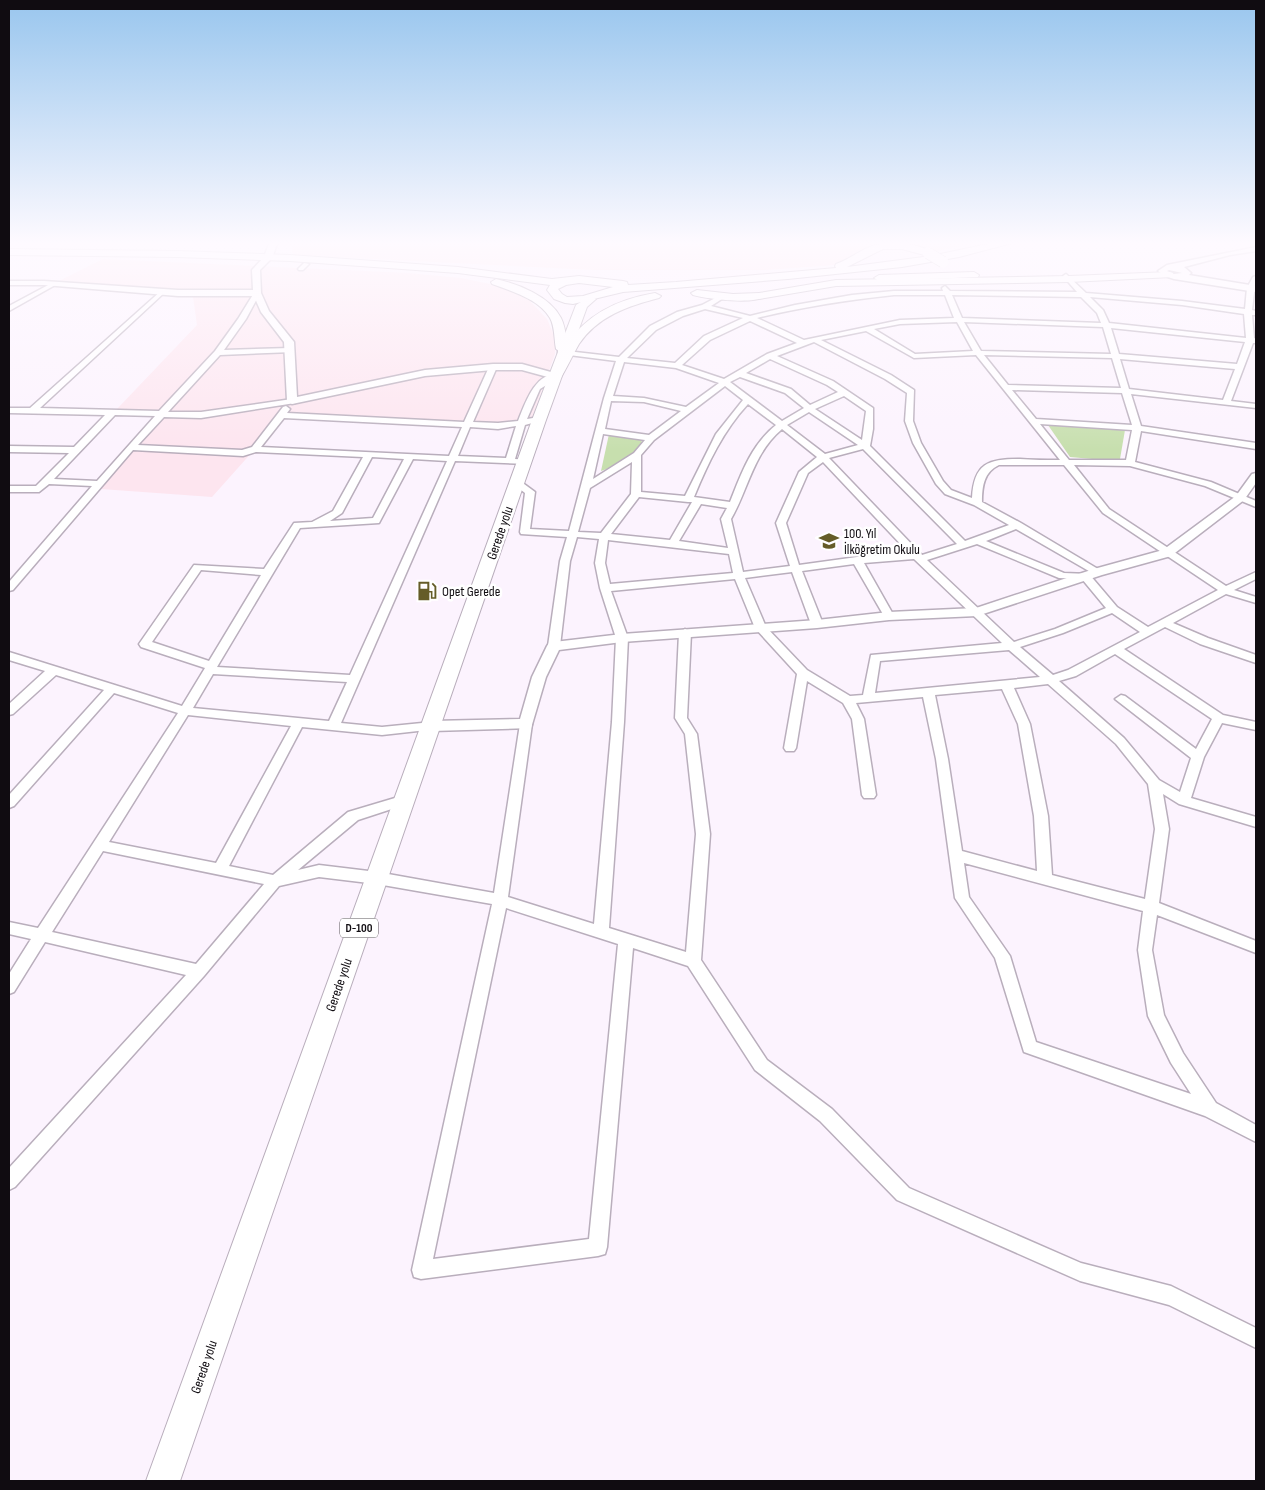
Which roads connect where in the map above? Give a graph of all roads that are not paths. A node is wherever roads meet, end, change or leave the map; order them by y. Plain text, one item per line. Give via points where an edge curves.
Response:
1 (142, 311) edge
2 (247, 311) edge
3 (264, 311) edge
4 (549, 311) edge
5 (568, 311) edge
6 (580, 311) edge
7 (612, 311) edge
8 (692, 311) edge
9 (724, 311) edge
10 (781, 311) edge
11 (954, 311) edge
12 (1099, 311) edge
13 (1252, 312) edge
14 (750, 318) junction
15 (958, 320) junction
16 (1106, 325) junction
17 (866, 328) junction
18 (814, 339) junction
19 (1253, 340) edge
20 (804, 344) junction
21 (290, 350) junction
22 (564, 352) junction
23 (218, 353) junction
24 (978, 354) junction
25 (770, 356) junction
26 (1116, 356) junction
27 (621, 359) junction
28 (677, 366) junction
29 (493, 367) junction
30 (1239, 367) junction
31 (740, 374) junction
32 (556, 376) junction
33 (725, 382) junction
34 (1005, 387) junction
35 (1127, 391) junction
36 (846, 392) junction
37 (608, 398) junction
38 (747, 400) junction
39 (292, 401) junction
40 (1226, 402) junction
41 (1256, 406) edge
42 (809, 408) junction
43 (9, 410) edge
44 (33, 410) junction
45 (688, 410) junction
46 (113, 412) junction
47 (161, 414) junction
48 (282, 415) junction
49 (530, 421) junction
50 (1032, 421) junction
51 (467, 424) junction
52 (780, 425) junction
53 (1137, 428) junction
54 (600, 430) junction
55 (651, 438) junction
56 (865, 446) junction
57 (1256, 446) edge
58 (131, 447) junction
59 (9, 449) edge
60 (255, 449) junction
61 (76, 450) junction
62 (369, 455) junction
63 (637, 455) junction
64 (410, 457) junction
65 (823, 458) junction
66 (452, 460) junction
67 (1065, 462) junction
68 (1130, 463) junction
69 (517, 469) junction
70 (1256, 476) edge
71 (47, 481) junction
72 (100, 484) junction
73 (586, 487) junction
74 (9, 489) edge
75 (636, 494) junction
76 (1240, 498) junction
77 (688, 499) junction
78 (698, 500) junction
79 (977, 503) junction
80 (1256, 504) edge
81 (734, 506) junction
82 (314, 525) junction
83 (1018, 525) junction
84 (573, 533) junction
85 (604, 536) junction
86 (978, 541) junction
87 (674, 542) junction
88 (964, 546) junction
89 (734, 552) junction
90 (1167, 553) junction
91 (918, 558) junction
92 (857, 560) junction
93 (795, 567) junction
94 (268, 572) junction
95 (1091, 574) junction
96 (1256, 575) edge
97 (739, 576) junction
98 (9, 588) edge
99 (605, 588) junction
100 (1225, 590) junction
101 (1256, 600) edge
102 (1113, 608) junction
103 (977, 612) junction
104 (889, 616) junction
105 (1165, 623) junction
106 (817, 624) junction
107 (760, 628) junction
108 (1148, 632) junction
109 (685, 633) junction
110 (622, 638) junction
111 (554, 646) junction
112 (1012, 646) junction
113 (1117, 650) junction
114 (9, 656) edge
115 (1256, 659) edge
116 (210, 668) junction
117 (54, 670) junction
118 (803, 673) junction
119 (354, 679) junction
120 (1051, 680) junction
121 (1006, 684) junction
122 (112, 688) junction
123 (928, 692) junction
124 (868, 698) junction
125 (1122, 699) dead end
126 (848, 700) junction
127 (9, 710) edge
128 (185, 710) junction
129 (1219, 718) junction
130 (299, 722) junction
131 (526, 724) junction
132 (333, 726) junction
133 (432, 726) junction
134 (1256, 726) edge
135 (790, 748) dead end
136 (1198, 757) junction
137 (1154, 784) junction
138 (869, 795) dead end
139 (405, 800) junction
140 (1184, 801) junction
141 (9, 803) edge
142 (1256, 822) edge
143 (100, 845) junction
144 (956, 855) junction
145 (220, 870) junction
146 (376, 878) junction
147 (1045, 880) junction
148 (275, 881) junction
149 (500, 900) junction
150 (1152, 907) junction
151 (9, 928) edge
152 (600, 932) junction
153 (41, 936) junction
154 (626, 940) junction
155 (1256, 947) edge
156 (693, 960) junction
157 (199, 971) junction
158 (9, 987) edge
159 (1210, 1109) junction
160 (1256, 1134) edge
161 (9, 1181) edge
162 (1256, 1338) edge
163 (163, 1481) edge

1 - 44 street
2 - 23 street
3 - 21 street via 289,342
4 - 22 main road via 554,315
5 - 22 main road
6 - 22 main road
7 - 22 main road via 594,322
8 - 27 street via 653,328
9 - 14 street
10 - 14 street
11 - 15 street
12 - 16 street
13 - 19 street
14 - 20 street
14 - 28 street via 707,338
15 - 16 street
15 - 17 street via 900,322
15 - 24 street
16 - 19 street
16 - 26 street
17 - 18 street
17 - 24 street via 914,356
18 - 20 street
18 - 79 street via 911,392 909,421 917,443 939,482 948,492
19 - 30 street
20 - 25 street
21 - 23 street
21 - 39 street
22 - 27 street
22 - 32 main road, Gerede yolu
23 - 47 street
24 - 26 street
24 - 34 street
25 - 31 street
25 - 36 street
26 - 30 street
26 - 35 street
27 - 28 street
27 - 37 street
28 - 33 street
29 - 32 street via 522,368
29 - 39 street via 425,374
29 - 51 street
30 - 40 street
31 - 33 street
31 - 42 street via 788,391
32 - 49 main road, Gerede yolu / D-100
33 - 38 street
33 - 45 street
34 - 35 street
34 - 50 street
35 - 40 street
35 - 53 street
36 - 42 street
36 - 56 street via 870,410
37 - 45 street via 644,400
37 - 54 street
38 - 52 street
38 - 77 street via 738,408 706,459
39 - 47 street via 201,415
39 - 48 street
40 - 41 street
42 - 52 street
42 - 56 street
43 - 44 street
44 - 46 street
45 - 55 street
46 - 47 street
46 - 61 street
47 - 58 street
48 - 51 street
48 - 60 street
49 - 51 street via 498,426
49 - 69 main road, Gerede yolu / D-100
50 - 53 street
50 - 67 street
51 - 66 street
52 - 65 street
52 - 81 street via 764,440 751,462
53 - 57 street
53 - 68 street
54 - 55 street
54 - 73 street
55 - 63 street
56 - 65 street
56 - 88 street
58 - 60 street via 243,453
58 - 72 street
59 - 61 street
60 - 62 street
61 - 71 street
62 - 64 street
62 - 82 street via 337,513
63 - 73 street
63 - 75 street
64 - 66 street
64 - 82 street via 376,521
65 - 91 street
65 - 93 street via 804,472 781,523
66 - 69 street
66 - 119 street
67 - 68 street
67 - 79 street via 990,464 977,486
67 - 90 street via 1106,510
68 - 76 street via 1208,484
69 - 84 street via 530,492 525,532
69 - 133 main road, Gerede yolu / D-100
70 - 76 street
71 - 72 street
71 - 74 street via 39,489
72 - 98 street
73 - 84 street
75 - 77 street
75 - 85 street
76 - 80 street
76 - 90 street
77 - 78 street
78 - 81 street
78 - 87 street
79 - 83 street
81 - 89 street via 726,519
82 - 94 street via 297,525
83 - 86 street
83 - 95 street
84 - 85 street
84 - 111 street via 565,561
85 - 87 street
85 - 99 street via 600,563
86 - 88 street
86 - 95 street via 1063,576
87 - 89 street
88 - 91 street
89 - 97 street
90 - 95 street
90 - 100 street
91 - 92 street
91 - 103 street
92 - 93 street
92 - 104 street
93 - 97 street
93 - 106 street
94 - 116 street
94 - 116 street via 198,567 145,644
95 - 102 street
95 - 103 street
96 - 100 street
97 - 99 street
97 - 107 street
99 - 110 street
100 - 101 street
100 - 105 street
102 - 108 street
102 - 112 street via 1059,631
103 - 104 street
103 - 112 street
104 - 106 street
105 - 108 street
105 - 115 street
106 - 107 street
107 - 109 street
107 - 118 street
108 - 113 street
109 - 110 street
109 - 156 street via 681,718 691,734 703,834
110 - 111 street
110 - 152 street
111 - 131 street via 539,677
112 - 120 street
112 - 124 street via 875,658
113 - 120 street
113 - 129 street
114 - 117 street
116 - 119 street
116 - 128 street
117 - 122 street
117 - 127 street
118 - 126 street
118 - 135 street
119 - 132 street
120 - 121 street
120 - 137 street via 1120,741
121 - 123 street
121 - 147 street via 1024,724 1041,816
122 - 128 street
122 - 141 street
123 - 124 street
123 - 144 street
124 - 126 street
125 - 136 street
126 - 138 street via 858,719
128 - 130 street
128 - 143 street
129 - 134 street
129 - 136 street
130 - 132 street
130 - 145 street
131 - 133 street
131 - 149 street
132 - 133 street via 382,731
133 - 139 main road, Gerede yolu / D-100
136 - 140 street
137 - 140 street
137 - 150 street via 1162,829
139 - 146 main road, Gerede yolu / D-100
139 - 148 street via 353,816
140 - 142 street
143 - 145 street
143 - 153 street
144 - 147 street
144 - 159 street via 962,898 1002,956 1030,1047
145 - 148 street
146 - 148 street via 319,871
146 - 149 street
146 - 163 main road, Gerede yolu / D-100
147 - 150 street
148 - 157 street
149 - 152 street
149 - 154 street via 421,1270 598,1246
150 - 155 street
150 - 159 street via 1145,950 1156,1016 1177,1058
151 - 153 street
152 - 154 street
153 - 157 street
153 - 158 street
154 - 156 street
156 - 162 street via 761,1065 826,1115 903,1194 1080,1272 1171,1296
157 - 161 street
159 - 160 street

